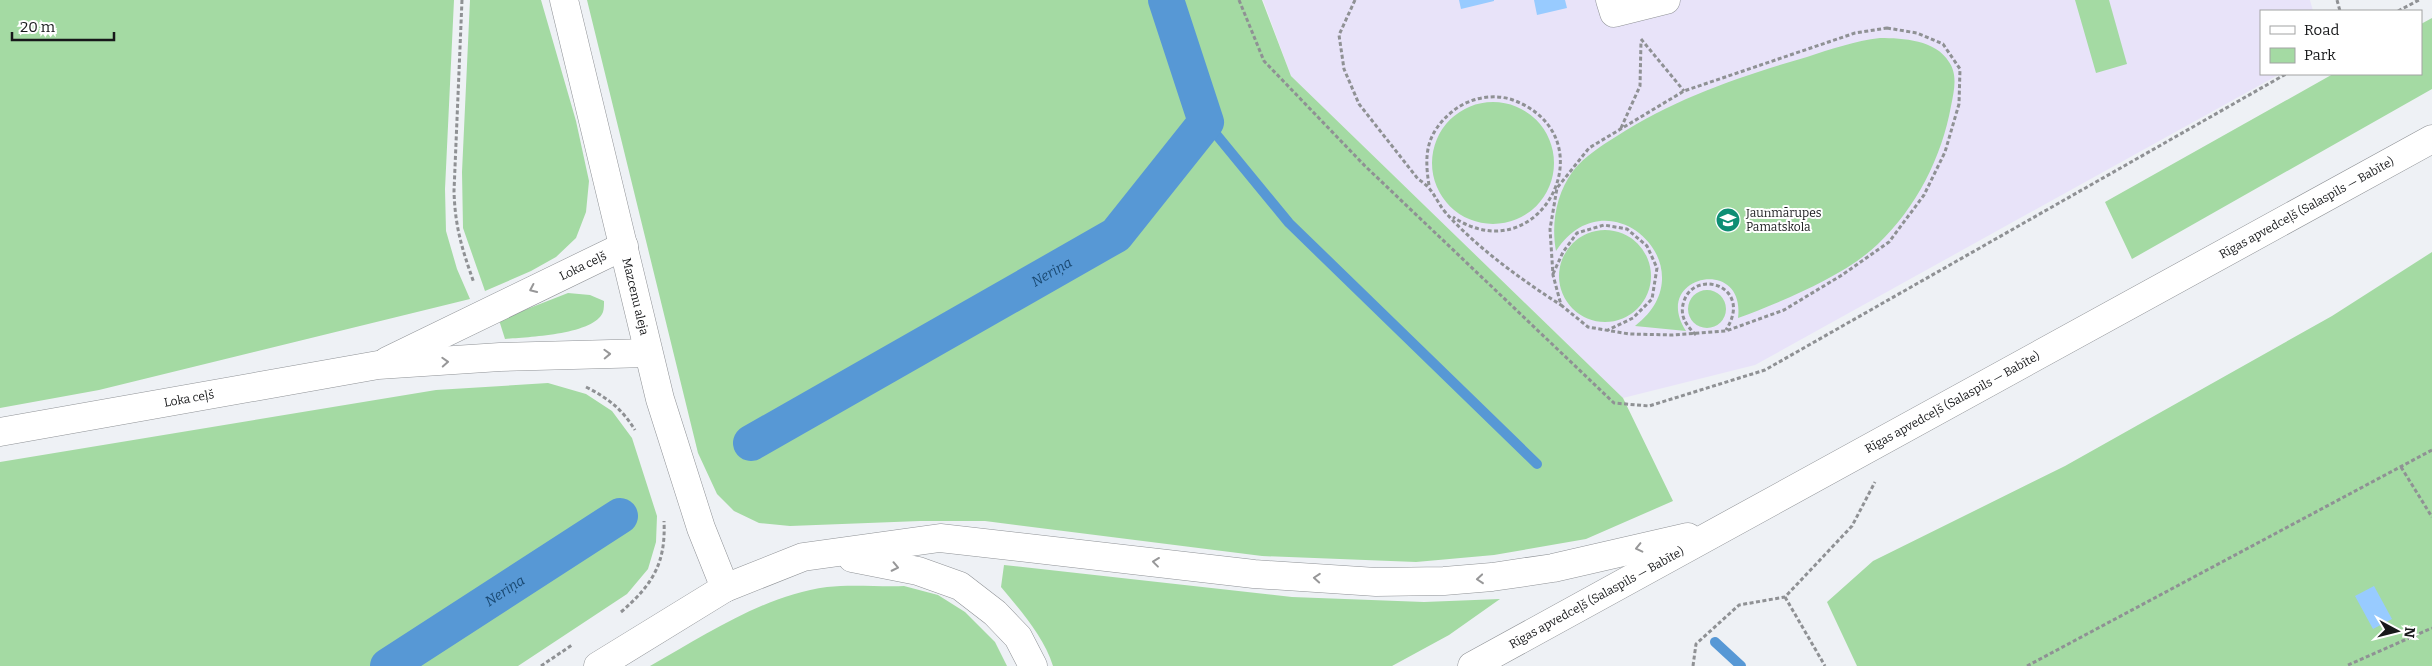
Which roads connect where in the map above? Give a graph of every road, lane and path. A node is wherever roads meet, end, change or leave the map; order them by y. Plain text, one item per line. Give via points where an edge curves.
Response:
1 (462, 0) edge
2 (564, 0) edge
3 (1239, 0) edge
4 (1355, 0) edge
5 (1666, 0) edge
6 (2419, 0) edge
7 (1622, 5) edge
8 (2400, 10) edge
9 (1641, 41) junction
10 (2284, 75) edge
11 (1684, 91) junction
12 (1620, 128) junction
13 (2432, 139) edge
14 (1429, 186) junction
15 (1557, 188) junction
16 (1446, 213) junction
17 (624, 246) junction
18 (1553, 274) junction
19 (475, 286) dead end
20 (1561, 305) junction
21 (1608, 330) junction
22 (1726, 331) junction
23 (1696, 334) junction
24 (648, 352) junction
25 (378, 365) junction
26 (578, 383) dead end
27 (0, 432) edge
28 (638, 434) dead end
29 (2432, 450) edge
30 (2401, 467) junction
31 (1879, 474) dead end
32 (664, 517) dead end
33 (2432, 517) edge
34 (1721, 530) junction
35 (830, 553) junction
36 (725, 588) junction
37 (1785, 597) junction
38 (614, 617) dead end
39 (1557, 619) junction
40 (2432, 628) edge
41 (574, 644) dead end
42 (2348, 665) edge
43 (541, 666) edge
44 (598, 666) edge
45 (1032, 666) edge
46 (1472, 666) edge
47 (1501, 666) edge
48 (1693, 666) edge
49 (1825, 666) edge
50 (2027, 666) edge

1 - 19 path via 455,216 459,242
2 - 17 main road, Mazcenu aleja
3 - 10 path via 1264,61 1365,166 1614,404 1649,406 1765,370
4 - 14 path via 1339,35 1344,69 1359,104 1418,179
5 - 7 main road
6 - 8 path
7 - 9 path
9 - 11 path
9 - 12 path via 1640,86
11 - 12 path
11 - 22 path via 1855,33 1887,28 1917,33 1943,44 1960,69 1959,104 1945,152 1924,195 1889,242 1784,310
12 - 15 path via 1589,148
13 - 34 main road, Rīgas apvedceļš (Salaspils — Babīte)
14 - 15 path via 1425,163 1430,140 1442,120 1460,105 1482,97 1506,98 1521,103 1546,121 1557,141 1561,165
14 - 16 path
15 - 16 path via 1543,211 1521,226 1495,232 1468,228
15 - 18 path via 1550,229
16 - 20 path via 1529,284
17 - 24 main road, Mazcenu aleja
17 -> 25 main road, Loka ceļš
18 - 20 path
18 - 21 path via 1577,232 1604,225 1627,229 1647,246 1657,268 1652,299 1633,318
20 - 21 path via 1588,327
21 - 23 path via 1629,334
22 - 23 path
22 - 23 path via 1734,318 1734,303 1726,290 1713,284 1698,285 1686,295 1681,310 1685,324
25 -> 24 main road, Loka ceļš
24 - 36 main road, Mazcenu aleja via 701,528
25 - 27 main road, Loka ceļš
26 - 28 path via 607,397
29 - 30 path
30 - 33 path
30 - 50 path
31 - 37 path via 1852,526
32 - 38 path via 665,544 658,566 646,588
34 -> 35 main road via 1553,568 1492,578 1444,581 1376,582 1254,574 940,538
34 - 39 main road, Rīgas apvedceļš (Salaspils — Babīte)
35 - 36 main road via 803,557
35 -> 45 main road via 918,571 960,586 1018,636
36 - 44 main road
37 - 48 path via 1739,605 1696,644
37 - 49 path
39 - 46 main road, Rīgas apvedceļš (Salaspils — Babīte)
39 - 47 main road
40 - 42 path
41 - 43 path

